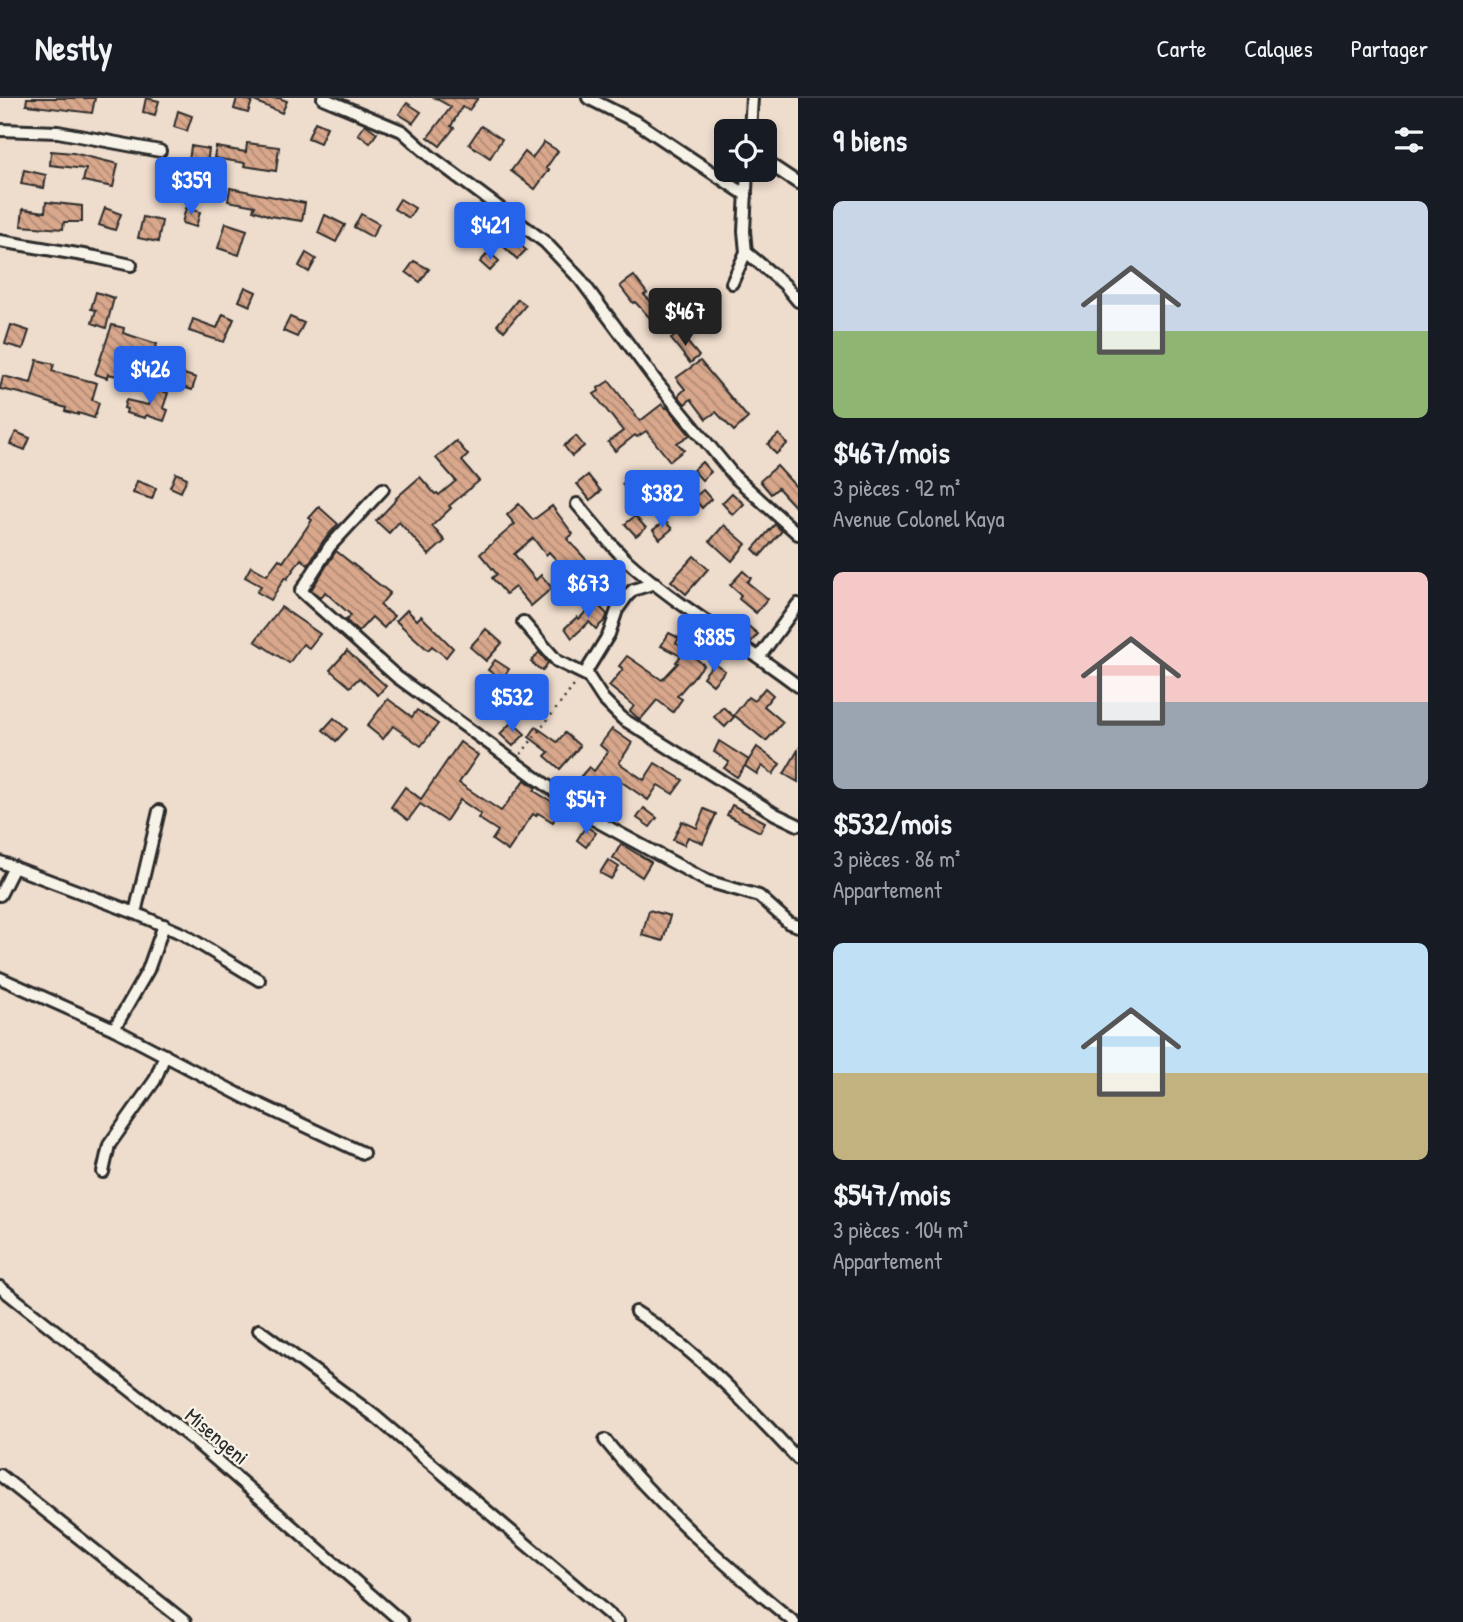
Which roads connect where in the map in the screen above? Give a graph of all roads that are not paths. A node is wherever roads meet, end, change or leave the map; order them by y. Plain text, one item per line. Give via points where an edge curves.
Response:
1 (323, 98) edge
2 (588, 98) edge
3 (752, 98) edge
4 (751, 119) edge
5 (0, 130) edge
6 (160, 152) dead end
7 (777, 168) edge
8 (747, 182) edge
9 (798, 183) edge
10 (746, 195) junction
11 (0, 241) edge
12 (746, 252) junction
13 (131, 265) dead end
14 (732, 283) dead end
15 (798, 301) edge
16 (383, 489) dead end
17 (577, 504) dead end
18 (798, 534) edge
19 (655, 583) junction
20 (798, 604) edge
21 (523, 622) dead end
22 (760, 656) junction
23 (588, 676) junction
24 (798, 686) edge
25 (159, 811) dead end
26 (798, 825) edge
27 (0, 862) edge
28 (14, 867) junction
29 (0, 895) edge
30 (135, 913) junction
31 (164, 925) junction
32 (798, 926) edge
33 (0, 978) edge
34 (259, 980) dead end
35 (114, 1029) junction
36 (165, 1055) junction
37 (363, 1153) dead end
38 (103, 1172) dead end
39 (0, 1287) edge
40 (636, 1312) dead end
41 (259, 1330) dead end
42 (605, 1440) dead end
43 (798, 1459) edge
44 (0, 1475) edge
45 (186, 1622) edge
46 (402, 1622) edge
47 (618, 1622) edge
48 (794, 1622) edge

1 - 18 street via 402,131 545,242 580,279 735,477
2 - 10 street via 638,123
3 - 4 street
5 - 6 street via 58,132
7 - 9 street
8 - 10 street
10 - 12 street
11 - 13 street
12 - 14 street
12 - 15 street
16 - 32 street via 330,546 301,591 397,677 593,819 708,881 759,895
17 - 19 street via 624,557
19 - 22 street
19 - 23 street via 633,590 617,610 609,634 589,665
20 - 22 street
21 - 23 street via 557,661
22 - 24 street
23 - 26 street via 623,719
25 - 30 street
27 - 28 street
28 - 29 street
28 - 30 street
30 - 31 street
31 - 34 street
31 - 35 street via 148,970
33 - 35 street
35 - 36 street
36 - 37 street
36 - 38 street via 155,1080 109,1145
39 - 46 street, Misengeni via 191,1438
40 - 43 street via 716,1374
41 - 47 street via 375,1416
42 - 48 street via 635,1477
44 - 45 street

